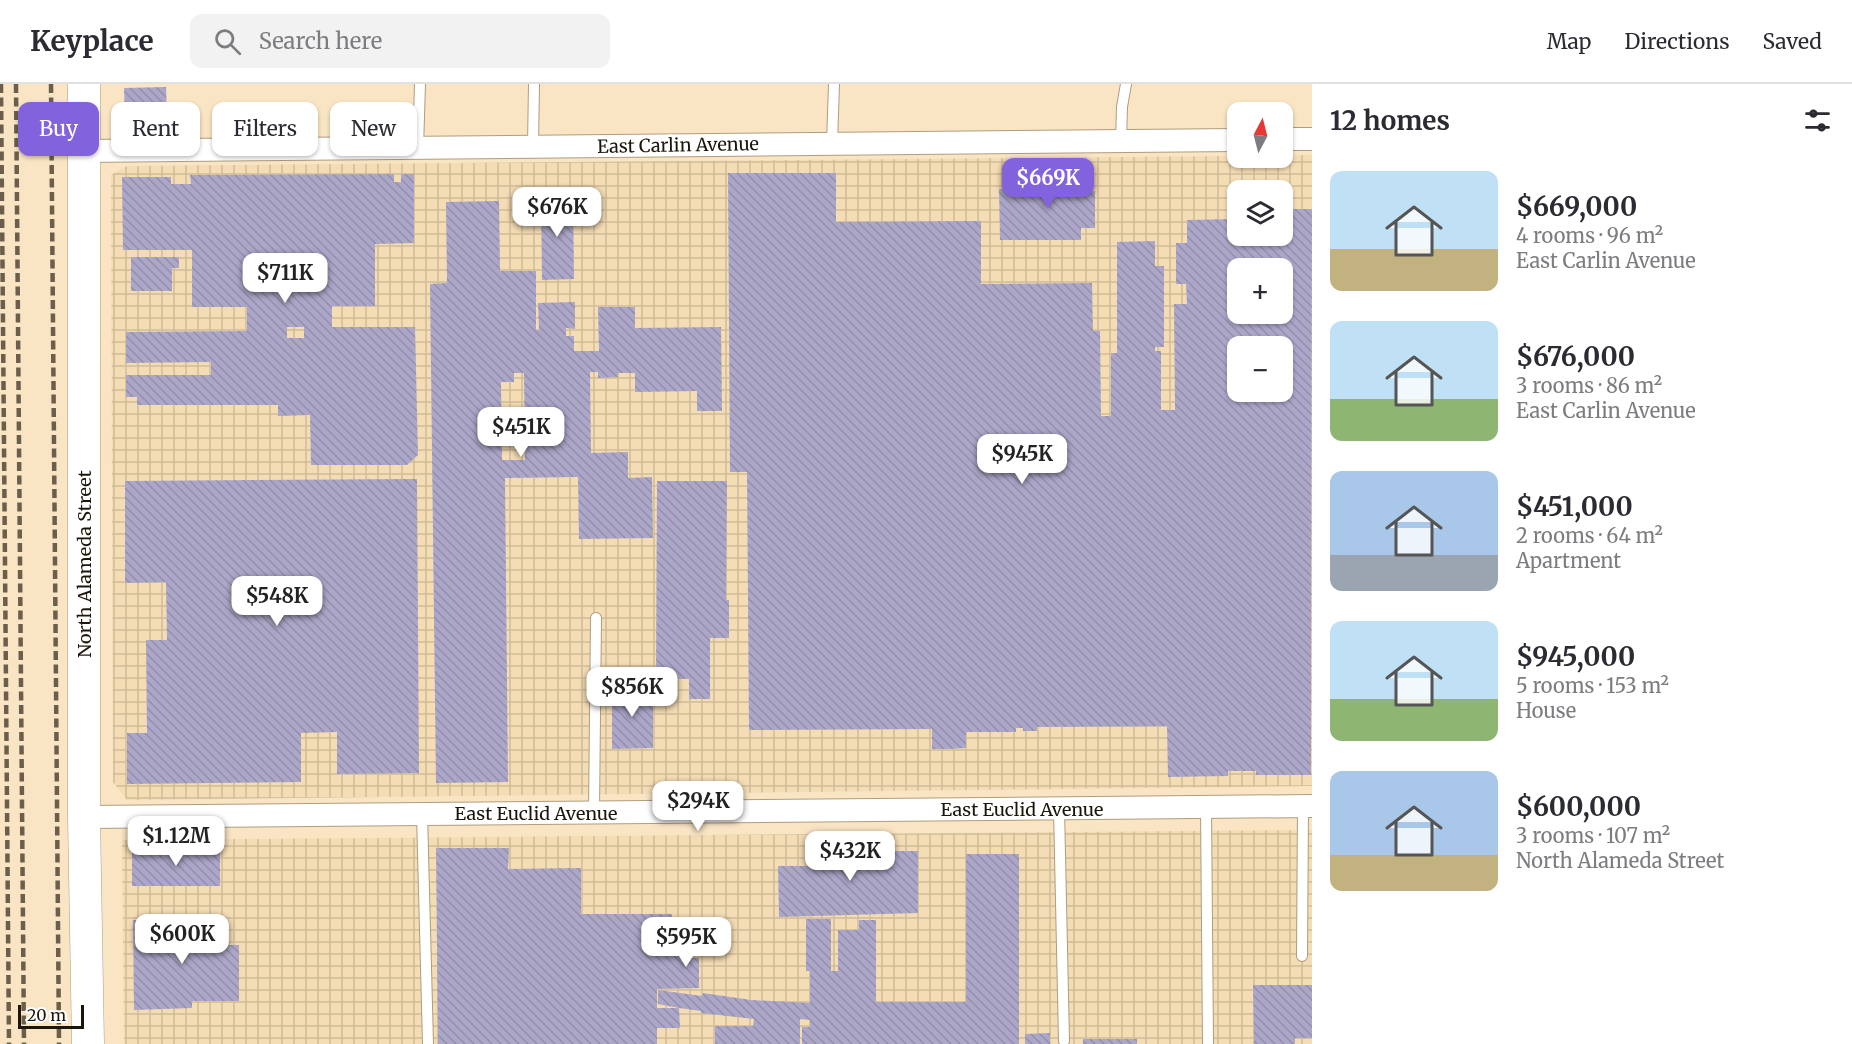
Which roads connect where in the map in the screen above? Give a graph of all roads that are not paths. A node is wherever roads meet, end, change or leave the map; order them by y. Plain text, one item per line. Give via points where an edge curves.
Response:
1 (84, 84) edge
2 (420, 84) edge
3 (534, 84) edge
4 (834, 84) edge
5 (1126, 84) edge
6 (84, 102) edge
7 (1293, 139) edge
8 (1312, 139) edge
9 (1227, 140) edge
10 (1121, 141) junction
11 (832, 144) junction
12 (532, 146) junction
13 (418, 148) junction
14 (99, 151) edge
15 (83, 156) edge
16 (596, 618) dead end
17 (1308, 806) edge
18 (1206, 807) junction
19 (1059, 808) junction
20 (594, 812) junction
21 (422, 814) junction
22 (84, 817) junction
23 (1302, 956) dead end
24 (1064, 1041) dead end
25 (88, 1044) edge
26 (428, 1044) edge
27 (1208, 1044) edge

1 - 6 street, North Alameda Street
2 - 13 lane
3 - 12 lane
4 - 11 lane
5 - 10 lane
7 - 8 street
9 - 10 street, East Carlin Avenue
10 - 11 street, East Carlin Avenue
11 - 12 street, East Carlin Avenue
12 - 13 street, East Carlin Avenue
13 - 14 street, East Carlin Avenue
15 - 22 street, North Alameda Street
16 - 20 lane
17 - 18 street, East Euclid Avenue
17 - 23 lane
18 - 19 street, East Euclid Avenue
18 - 27 lane
19 - 20 street, East Euclid Avenue
19 - 24 lane
20 - 21 street, East Euclid Avenue
21 - 22 street, East Euclid Avenue
21 - 26 lane
22 - 25 street, North Alameda Street

